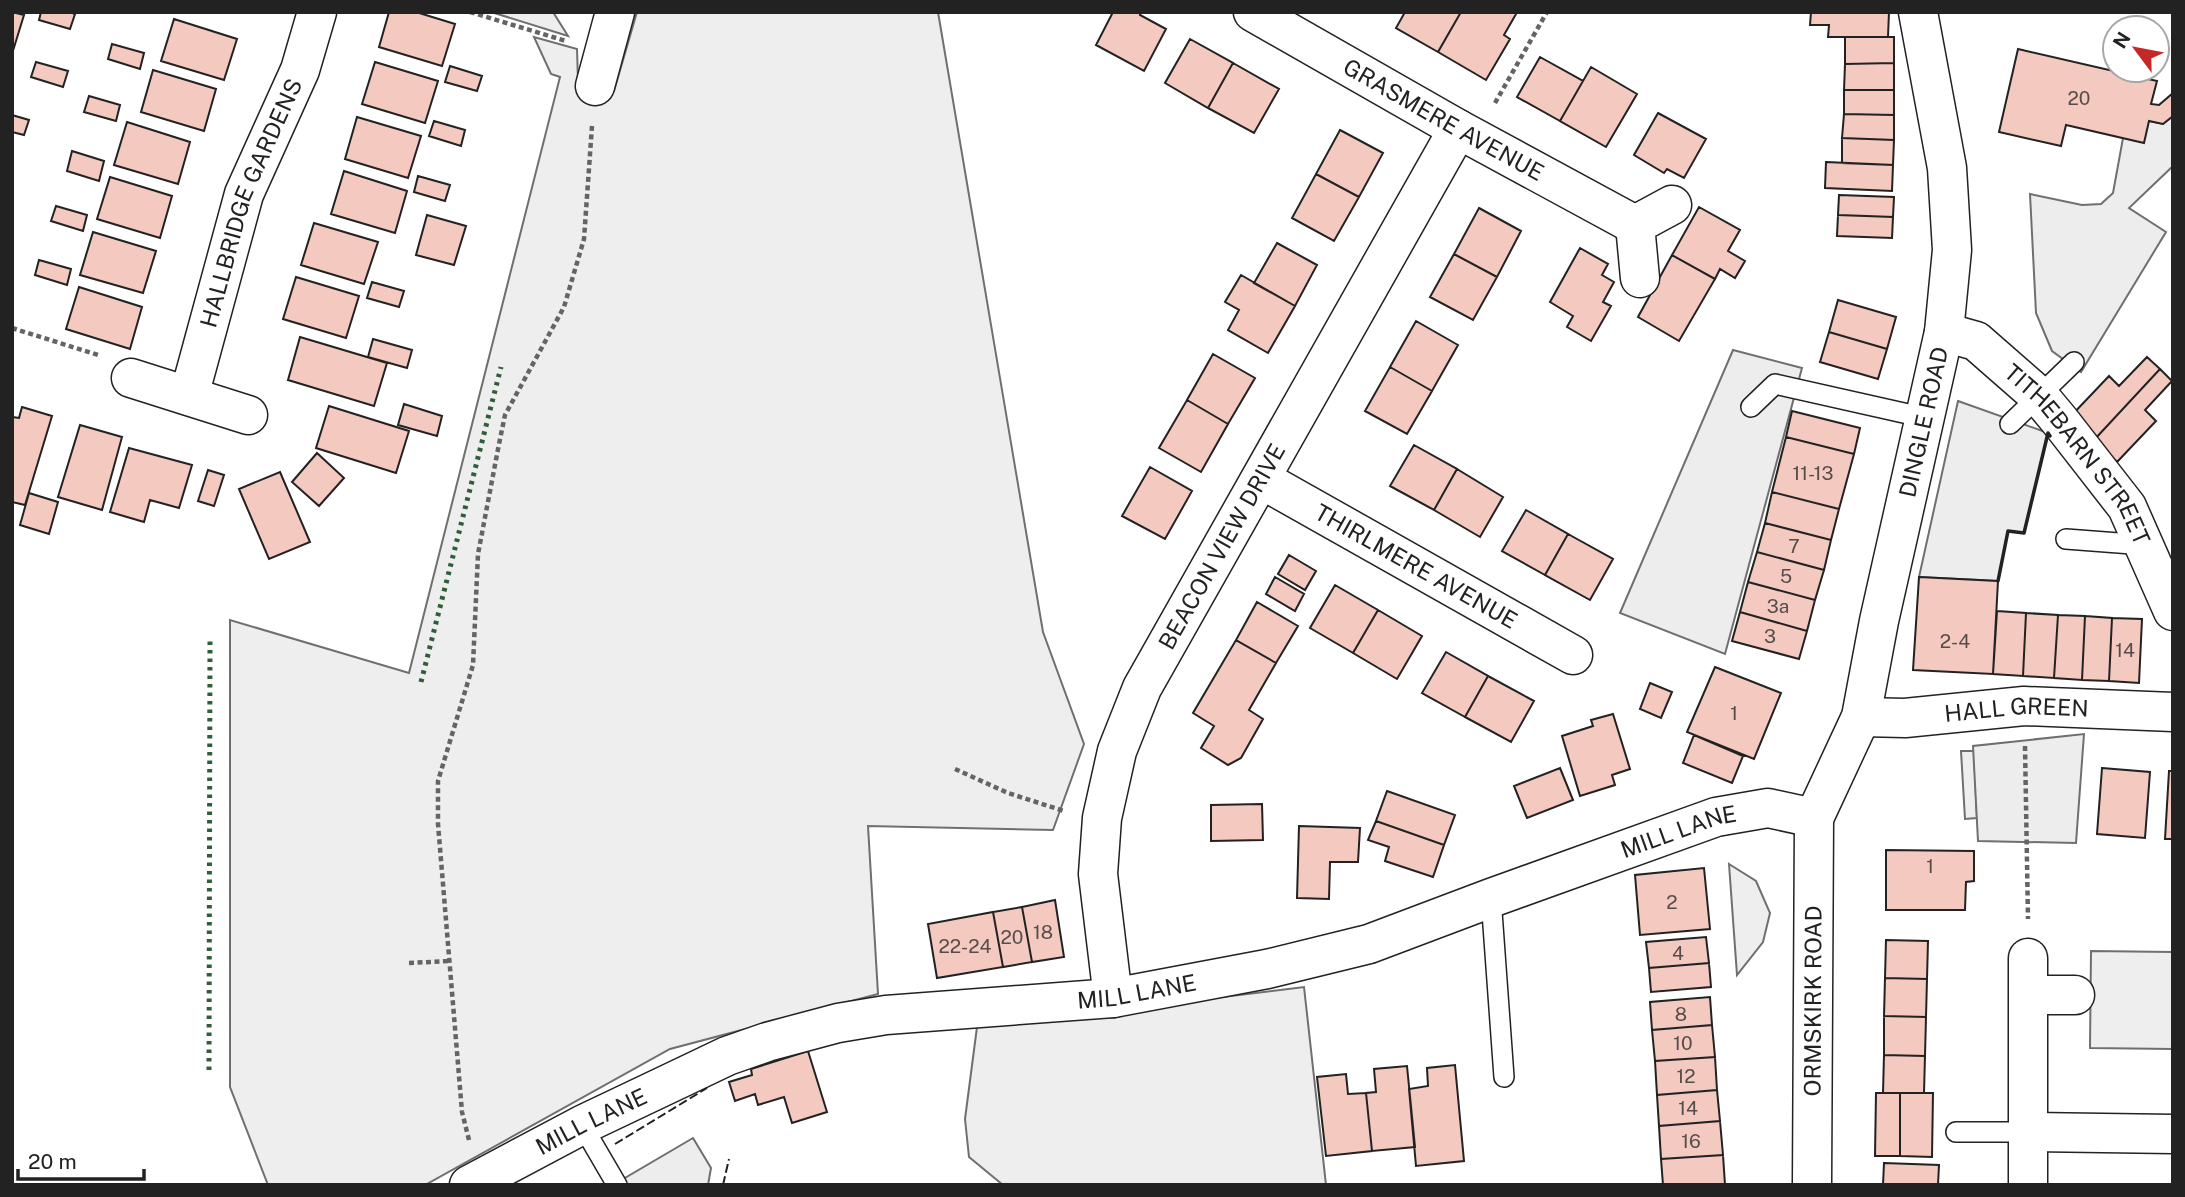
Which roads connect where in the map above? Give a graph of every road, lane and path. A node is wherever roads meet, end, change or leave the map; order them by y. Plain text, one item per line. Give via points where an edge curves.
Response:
1 (317, 12) edge
2 (470, 12) edge
3 (615, 12) edge
4 (1253, 12) edge
5 (1547, 12) edge
6 (1918, 12) edge
7 (600, 69) junction
8 (1466, 134) junction
9 (1672, 205) dead end
10 (1635, 225) junction
11 (1640, 278) dead end
12 (12, 328) edge
13 (1944, 332) junction
14 (2074, 362) dead end
15 (131, 378) joint
16 (190, 396) junction
17 (2040, 397) junction
18 (1751, 407) dead end
19 (248, 415) dead end
20 (1926, 418) junction
21 (2010, 424) dead end
22 (1261, 479) junction
23 (2066, 539) dead end
24 (2145, 545) junction
25 (2171, 600) edge
26 (1573, 655) dead end
27 (2024, 706) junction
28 (2173, 712) edge
29 (1861, 717) junction
30 (955, 769) dead end
31 (1102, 818) junction
32 (1814, 818) junction
33 (1491, 898) junction
34 (449, 961) junction
35 (409, 963) dead end
36 (2028, 977) junction
37 (2075, 995) dead end
38 (1113, 998) junction
39 (1504, 1077) dead end
40 (582, 1125) junction
41 (1956, 1132) dead end
42 (2029, 1132) junction
43 (2173, 1134) edge
44 (473, 1184) edge
45 (617, 1185) edge
46 (1812, 1185) edge
47 (2028, 1185) edge

1 - 16 street, HALLBRIDGE GARDENS via 300,70 244,194
2 - 7 path
3 - 7 street
4 - 8 street, GRASMERE AVENUE
5 - 8 path
6 - 13 street, DINGLE ROAD via 1947,167 1952,250
7 - 34 path via 584,239 564,307 505,415 478,554 473,665 439,780
8 - 10 street, GRASMERE AVENUE
8 - 22 street, BEACON VIEW DRIVE
9 - 10 street
10 - 11 street
12 - 15 path via 123,363
13 - 17 street, TITHEBARN STREET via 1976,341
13 - 20 street, DINGLE ROAD
14 - 17 lane
15 - 16 street
16 - 19 street
17 - 21 lane
17 - 24 street, TITHEBARN STREET via 2127,507
18 - 20 lane via 1775,384
20 - 29 street, DINGLE ROAD
22 - 26 street, THIRLMERE AVENUE
22 - 31 street, BEACON VIEW DRIVE via 1142,688 1117,751
23 - 24 lane
24 - 25 street, TITHEBARN STREET
27 - 28 street, HALL GREEN
27 - 29 street, HALL GREEN via 1905,718
27 - 36 path
29 - 32 street, DINGLE ROAD
30 - 31 path via 1056,810
31 - 38 street, BEACON VIEW DRIVE via 1098,874
32 - 33 street, MILL LANE via 1768,808 1716,817
32 - 46 street, ORMSKIRK ROAD
33 - 38 street, MILL LANE via 1369,944
33 - 39 lane
34 - 35 path
34 - 44 path
36 - 37 street
36 - 42 street
38 - 40 street, MILL LANE via 886,1015 838,1023 727,1056
40 - 44 street, MILL LANE
40 - 45 lane
41 - 42 lane
42 - 43 street
42 - 47 street

